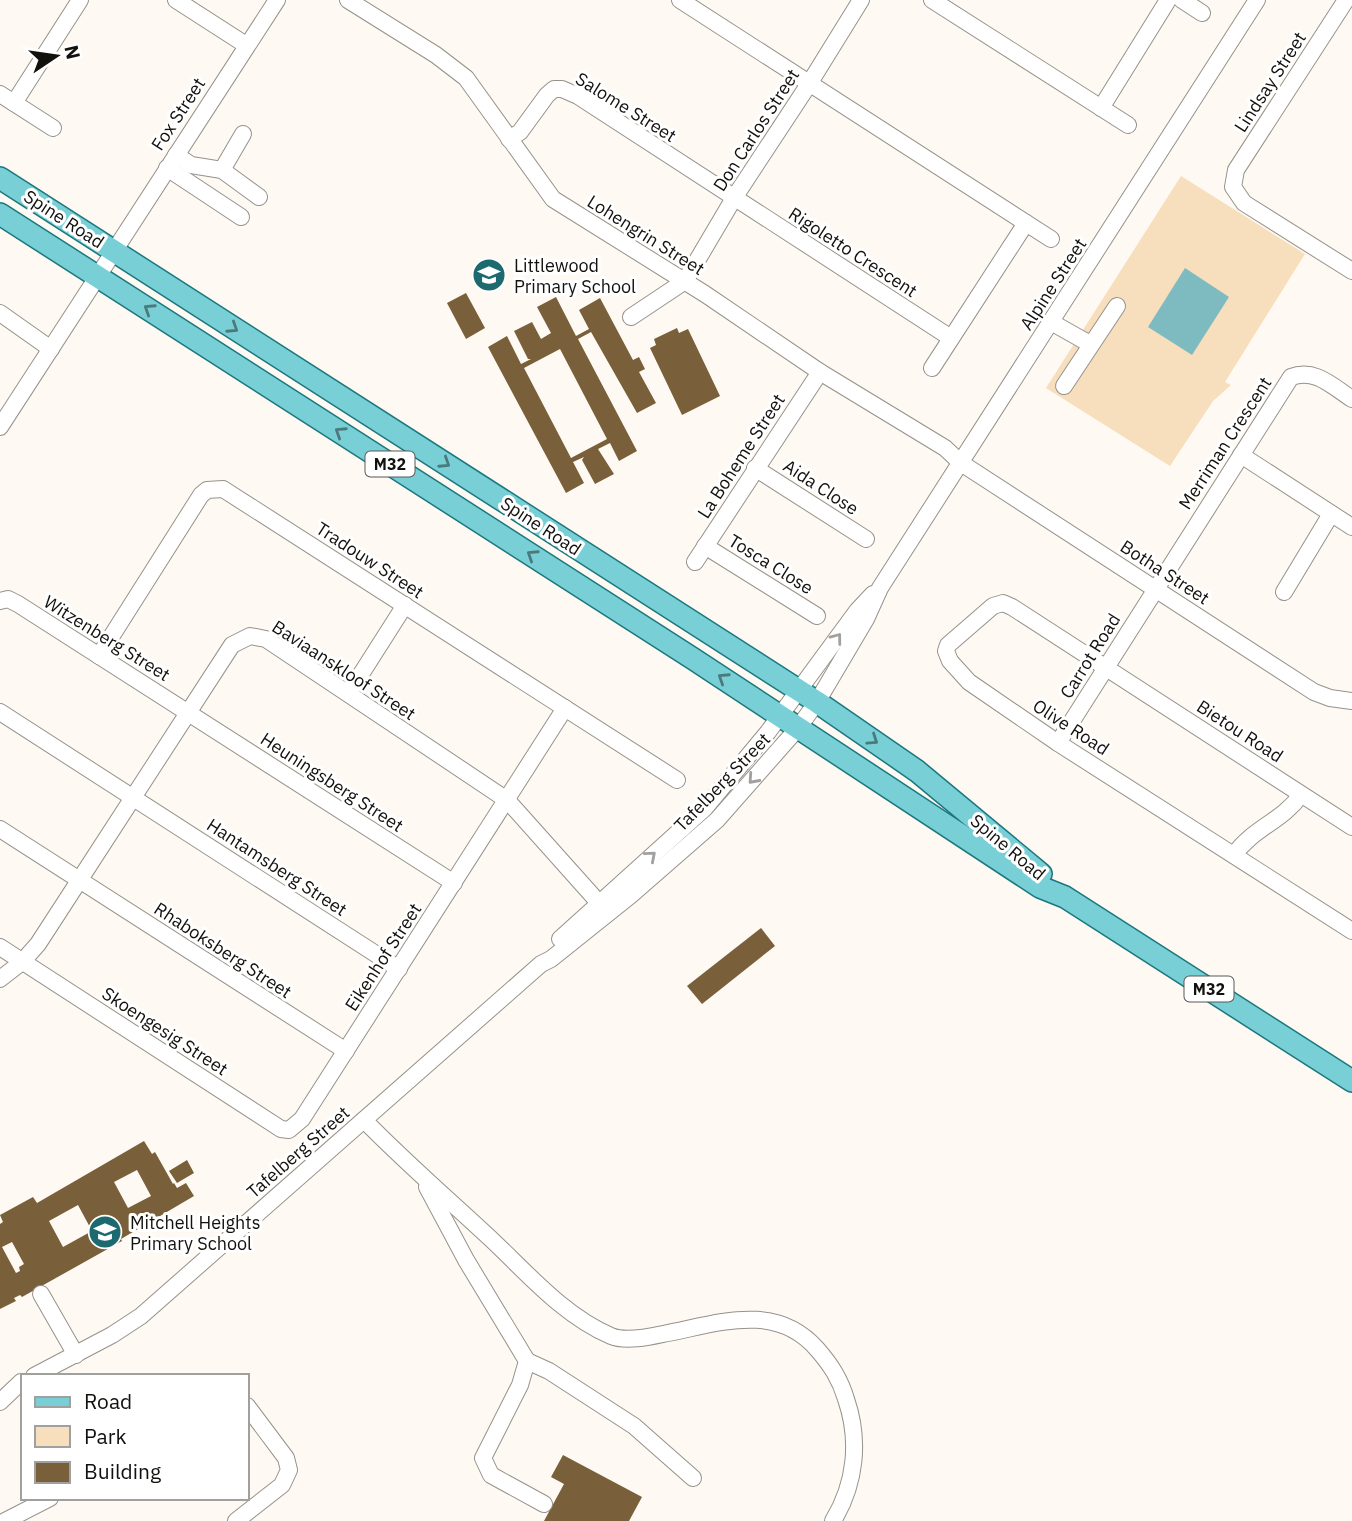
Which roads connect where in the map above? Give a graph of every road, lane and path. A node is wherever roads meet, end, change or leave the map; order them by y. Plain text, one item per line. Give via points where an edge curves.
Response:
1 (80, 0) edge
2 (176, 0) edge
3 (277, 0) edge
4 (348, 0) edge
5 (680, 0) edge
6 (861, 0) edge
7 (932, 0) edge
8 (1168, 0) edge
9 (1182, 0) edge
10 (1257, 0) edge
11 (1346, 0) edge
12 (1202, 13) dead end
13 (246, 44) junction
14 (809, 84) junction
15 (7, 99) edge
16 (1101, 108) junction
17 (1128, 125) dead end
18 (53, 128) dead end
19 (243, 134) dead end
20 (509, 139) junction
21 (171, 161) junction
22 (222, 170) junction
23 (0, 178) edge
24 (259, 197) dead end
25 (734, 198) junction
26 (0, 214) edge
27 (241, 217) dead end
28 (1026, 223) junction
29 (1051, 239) dead end
30 (1352, 250) edge
31 (114, 251) junction
32 (1348, 268) edge
33 (97, 276) junction
34 (685, 281) junction
35 (1116, 306) dead end
36 (0, 313) edge
37 (631, 317) dead end
38 (1051, 323) junction
39 (951, 338) junction
40 (1090, 344) junction
41 (51, 349) junction
42 (932, 368) dead end
43 (820, 372) junction
44 (1064, 386) dead end
45 (1352, 399) edge
46 (0, 427) edge
47 (1241, 455) junction
48 (961, 463) junction
49 (755, 468) junction
50 (1331, 514) junction
51 (1352, 527) edge
52 (866, 539) dead end
53 (705, 546) junction
54 (695, 562) dead end
55 (880, 588) junction
56 (1155, 589) junction
57 (1284, 592) dead end
58 (1, 601) edge
59 (405, 605) junction
60 (817, 616) dead end
61 (99, 656) junction
62 (1107, 667) junction
63 (798, 691) junction
64 (349, 693) junction
65 (1352, 701) edge
66 (817, 702) junction
67 (565, 708) junction
68 (0, 712) edge
69 (189, 713) junction
70 (780, 716) junction
71 (798, 728) junction
72 (1058, 743) junction
73 (677, 780) dead end
74 (1301, 795) junction
75 (135, 798) junction
76 (507, 800) junction
77 (1352, 827) edge
78 (0, 829) edge
79 (1234, 855) junction
80 (79, 881) junction
81 (454, 883) junction
82 (1065, 897) junction
83 (604, 907) junction
84 (1352, 931) edge
85 (0, 947) edge
86 (22, 962) junction
87 (398, 969) junction
88 (0, 979) edge
89 (345, 1051) junction
90 (1352, 1081) edge
91 (364, 1120) junction
92 (289, 1130) joint
93 (421, 1175) junction
94 (41, 1294) dead end
95 (76, 1356) junction
96 (527, 1361) junction
97 (38, 1374) edge
98 (21, 1381) edge
99 (21, 1384) edge
100 (0, 1386) edge
101 (0, 1402) edge
102 (248, 1407) edge
103 (692, 1478) dead end
104 (46, 1500) edge
105 (544, 1504) dead end
106 (5, 1521) edge
107 (236, 1521) edge
108 (833, 1521) edge

1 - 15 street
2 - 13 street
3 - 13 street, Fox Street
4 - 20 street, Lohengrin Street via 457,69
5 - 14 street
6 - 14 street, Don Carlos Street
7 - 16 street
8 - 16 street
9 - 12 street
10 - 38 street, Alpine Street
11 - 32 street, Lindsay Street via 1236,170 1233,187 1244,203
13 - 21 street, Fox Street
14 - 25 street, Don Carlos Street
14 - 28 street
15 - 18 street
16 - 17 street
19 - 22 street
20 - 25 street, Salome Street via 520,132 547,95 562,89
20 - 34 street, Lohengrin Street via 553,199
21 - 22 street
21 - 27 street
21 - 31 street, Fox Street
22 - 24 street
23 - 31 main road, Spine Road / M32
25 - 34 street, Don Carlos Street
25 - 39 street, Rigoletto Crescent
26 - 33 main road, Spine Road / M32
28 - 29 street
28 - 39 street
30 - 32 street
31 - 33 street, Fox Street
31 -> 63 main road, Spine Road / M32
33 - 41 street, Fox Street
70 -> 33 main road, Spine Road / M32
34 - 37 street
34 - 43 street, Lohengrin Street
35 - 40 street
36 - 41 street
38 - 40 street
38 - 48 street, Alpine Street
39 - 42 street
40 - 44 street
41 - 46 street, Fox Street
43 - 48 street, Lohengrin Street via 945,448
43 - 49 street, La Boheme Street
45 - 47 street, Merriman Crescent via 1313,374 1291,377
47 - 50 street
47 - 56 street, Merriman Crescent
48 - 55 street, Alpine Street
48 - 56 street, Botha Street
49 - 52 street, Aida Close
49 - 53 street, La Boheme Street
50 - 51 street
50 - 57 street
53 - 54 street, La Boheme Street
53 - 60 street, Tosca Close
63 -> 55 street, Alpine Street via 856,611
55 - 66 street, Alpine Street
56 - 62 street, Carrot Road
56 - 65 street, Botha Street via 1314,692
58 - 61 street, Witzenberg Street via 18,604
59 - 61 street, Tradouw Street via 234,495 215,488 201,495
59 - 64 street
59 - 67 street, Tradouw Street
61 - 69 street, Witzenberg Street
62 - 72 street, Carrot Road
62 - 72 street, Olive Road via 1003,603 993,606 948,645 950,661 969,682
62 - 74 street, Bietou Road
63 - 66 main road, Spine Road / M32
63 - 70 street, Tafelberg Street
64 - 69 street, Baviaanskloof Street via 266,639 250,636 232,645
64 - 76 street, Baviaanskloof Street
66 - 71 street, Tafelberg Street
66 -> 82 main road, Spine Road / M32 via 917,771
67 - 73 street, Tradouw Street
67 - 76 street, Eikenhof Street
68 - 75 street, Hantamsberg Street
69 - 75 street, Baviaanskloof Street
69 - 81 street, Heuningsberg Street
70 - 71 main road, Spine Road / M32
83 -> 70 street, Tafelberg Street via 705,808
71 - 82 main road, Spine Road / M32 via 1040,887
71 -> 83 street, Tafelberg Street via 717,820 631,895
72 - 79 street, Olive Road
74 - 77 street, Bietou Road
74 - 79 street via 1288,812 1252,835
75 - 80 street, Baviaanskloof Street
75 - 87 street, Hantamsberg Street
76 - 81 street, Eikenhof Street
76 - 83 street, Baviaanskloof Street
78 - 80 street, Rhaboksberg Street
79 - 84 street, Olive Road
80 - 86 street, Baviaanskloof Street
80 - 89 street, Rhaboksberg Street
81 - 87 street, Eikenhof Street
82 - 90 main road, Spine Road / M32
83 - 91 street, Tafelberg Street via 546,953 541,964
85 - 86 street, Skoengesig Street
86 - 88 street, Baviaanskloof Street
86 - 92 street, Skoengesig Street
87 - 89 street, Eikenhof Street
89 - 92 street, Eikenhof Street via 302,1119
91 - 93 street
91 - 95 street, Tafelberg Street via 141,1316
93 - 96 street
93 - 108 street via 538,1285 580,1319 613,1338 647,1338 752,1319 783,1324 806,1337 837,1374 854,1433 851,1479
94 - 95 street
95 - 97 street, Tafelberg Street
96 - 103 street via 634,1426
96 - 105 street via 520,1385 483,1458 491,1475
98 - 100 street, Tafelberg Street
99 - 101 street, Tafelberg Street
102 - 107 street via 286,1458 289,1470 282,1485
104 - 106 street

